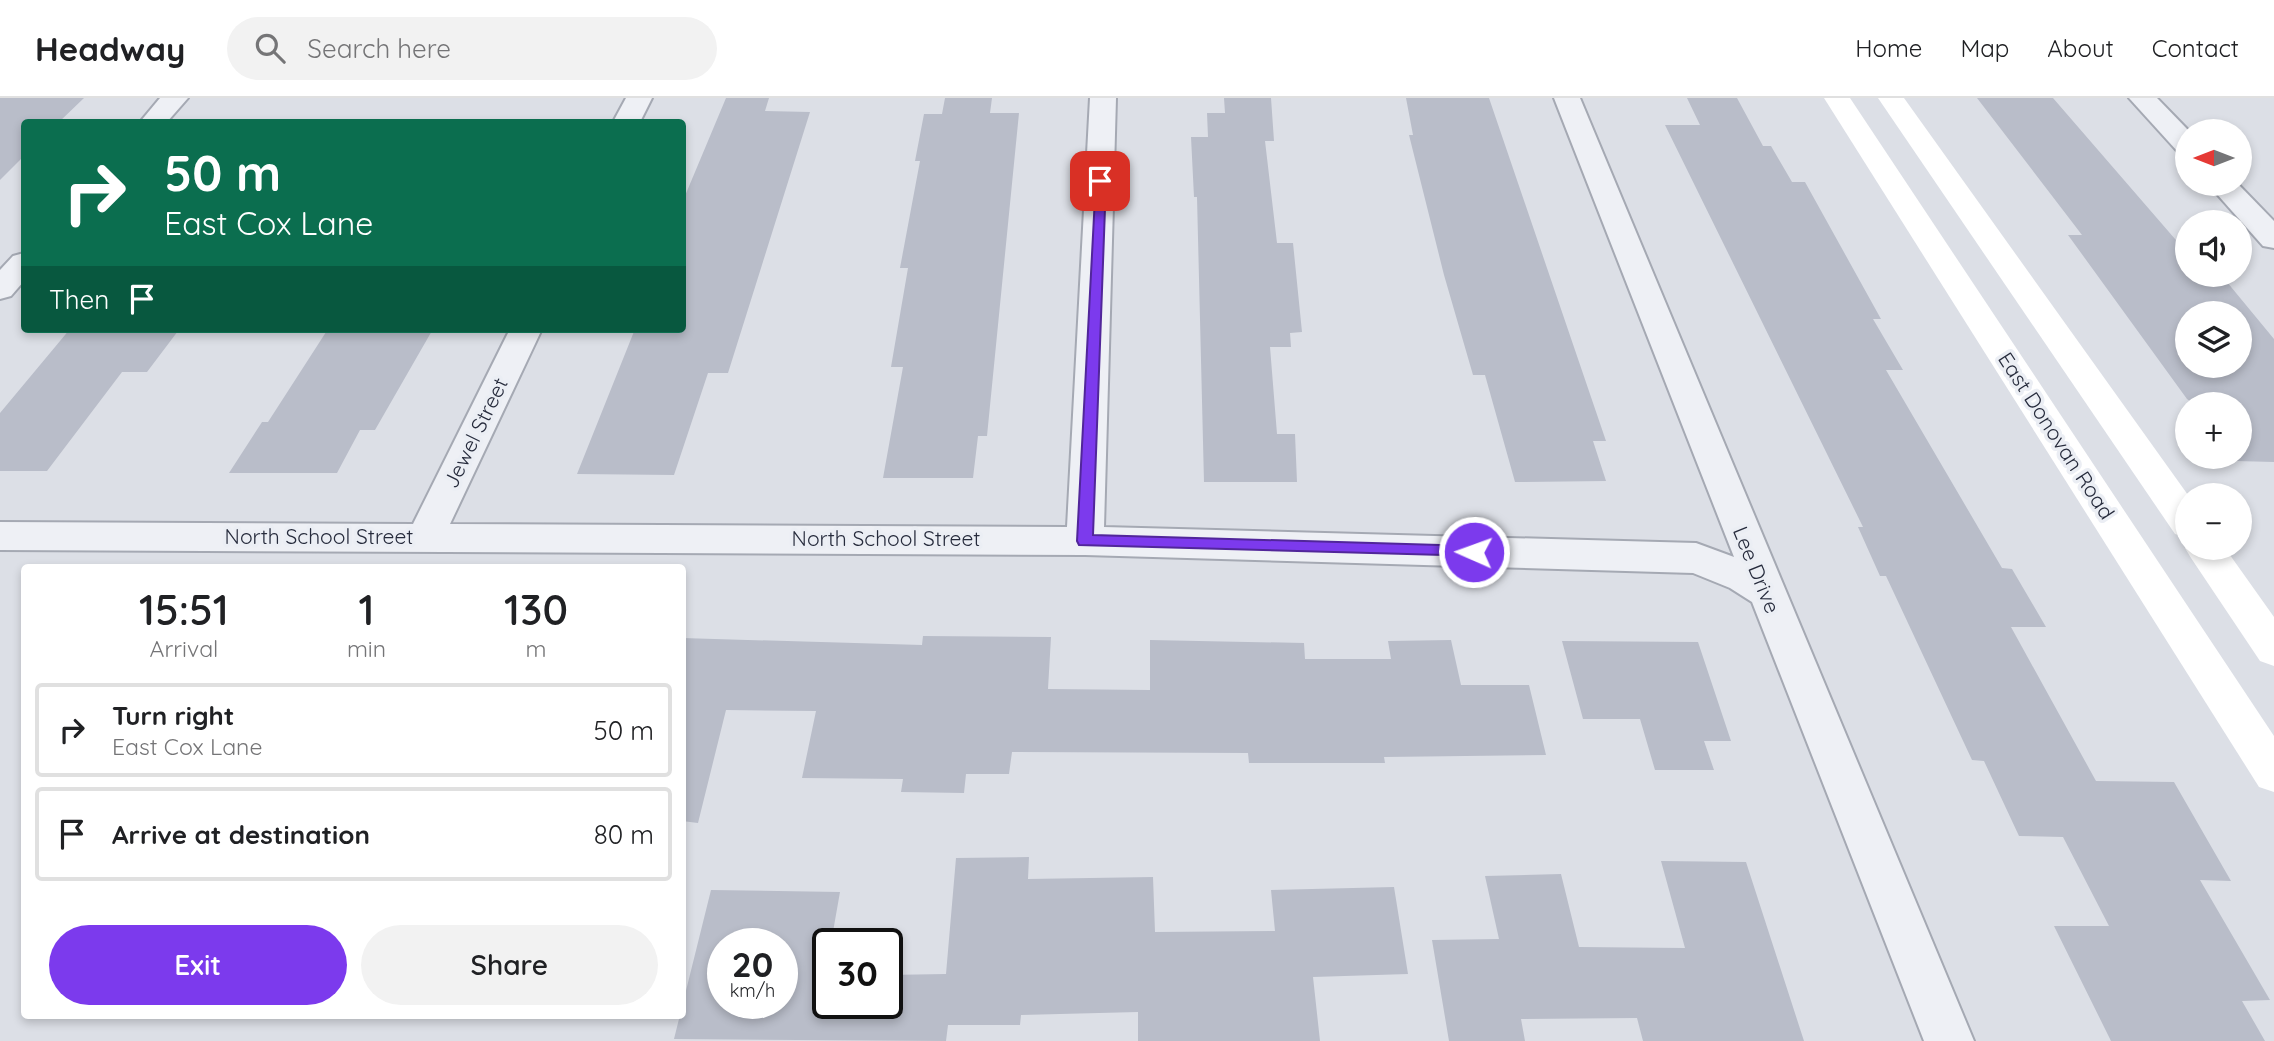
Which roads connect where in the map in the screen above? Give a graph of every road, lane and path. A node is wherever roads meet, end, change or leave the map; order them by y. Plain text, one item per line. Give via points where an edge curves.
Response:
1 (175, 98) edge
2 (639, 98) edge
3 (1104, 98) edge
4 (1567, 98) edge
5 (1837, 98) edge
6 (1891, 98) edge
7 (2142, 98) edge
8 (156, 119) edge
9 (628, 119) edge
10 (2175, 132) edge
11 (2233, 196) edge
12 (2274, 239) edge
13 (21, 266) edge
14 (0, 289) edge
15 (524, 333) edge
16 (2175, 505) edge
17 (0, 536) edge
18 (425, 537) junction
19 (1085, 541) junction
20 (2212, 560) edge
21 (1765, 591) junction
22 (2274, 649) edge
23 (2274, 774) edge
24 (1949, 1041) edge

1 - 8 street
2 - 9 street
3 - 19 street
4 - 21 street, Lee Drive
5 - 23 main road, East Donovan Road
6 - 16 main road
7 - 10 street
11 - 12 street
13 - 14 street
15 - 18 street, Jewel Street
17 - 18 street, North School Street
18 - 19 street, North School Street
19 - 21 street, North School Street via 1696,558 1744,577
20 - 22 main road
21 - 24 street, Lee Drive

